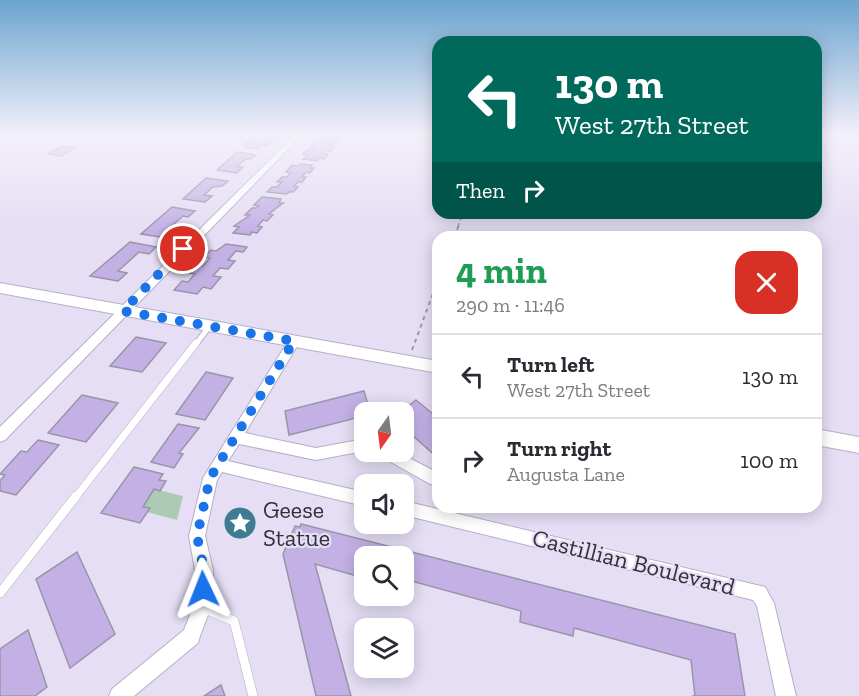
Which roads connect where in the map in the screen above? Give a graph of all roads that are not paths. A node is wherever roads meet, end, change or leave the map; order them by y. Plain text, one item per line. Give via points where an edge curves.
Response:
1 (268, 166) edge
2 (0, 288) edge
3 (123, 311) junction
4 (209, 327) junction
5 (294, 341) junction
6 (432, 366) edge
7 (0, 436) edge
8 (235, 436) junction
9 (822, 438) edge
10 (859, 445) edge
11 (354, 448) edge
12 (404, 462) edge
13 (218, 465) junction
14 (432, 477) edge
15 (354, 497) edge
16 (414, 510) edge
17 (0, 593) edge
18 (202, 607) junction
19 (119, 696) edge
20 (254, 696) edge
21 (786, 696) edge

1 - 3 street
2 - 3 main road
3 - 4 main road
3 - 7 street
4 - 5 main road
4 - 17 lane
5 - 6 main road
5 - 8 street
8 - 11 street via 316,454
8 - 13 street
9 - 10 main road
12 - 14 street
13 - 15 street
13 - 18 street via 210,478 197,536 204,570
16 - 21 street, Castillian Boulevard via 759,593 765,603
18 - 19 street via 192,636
18 - 20 lane via 234,621

